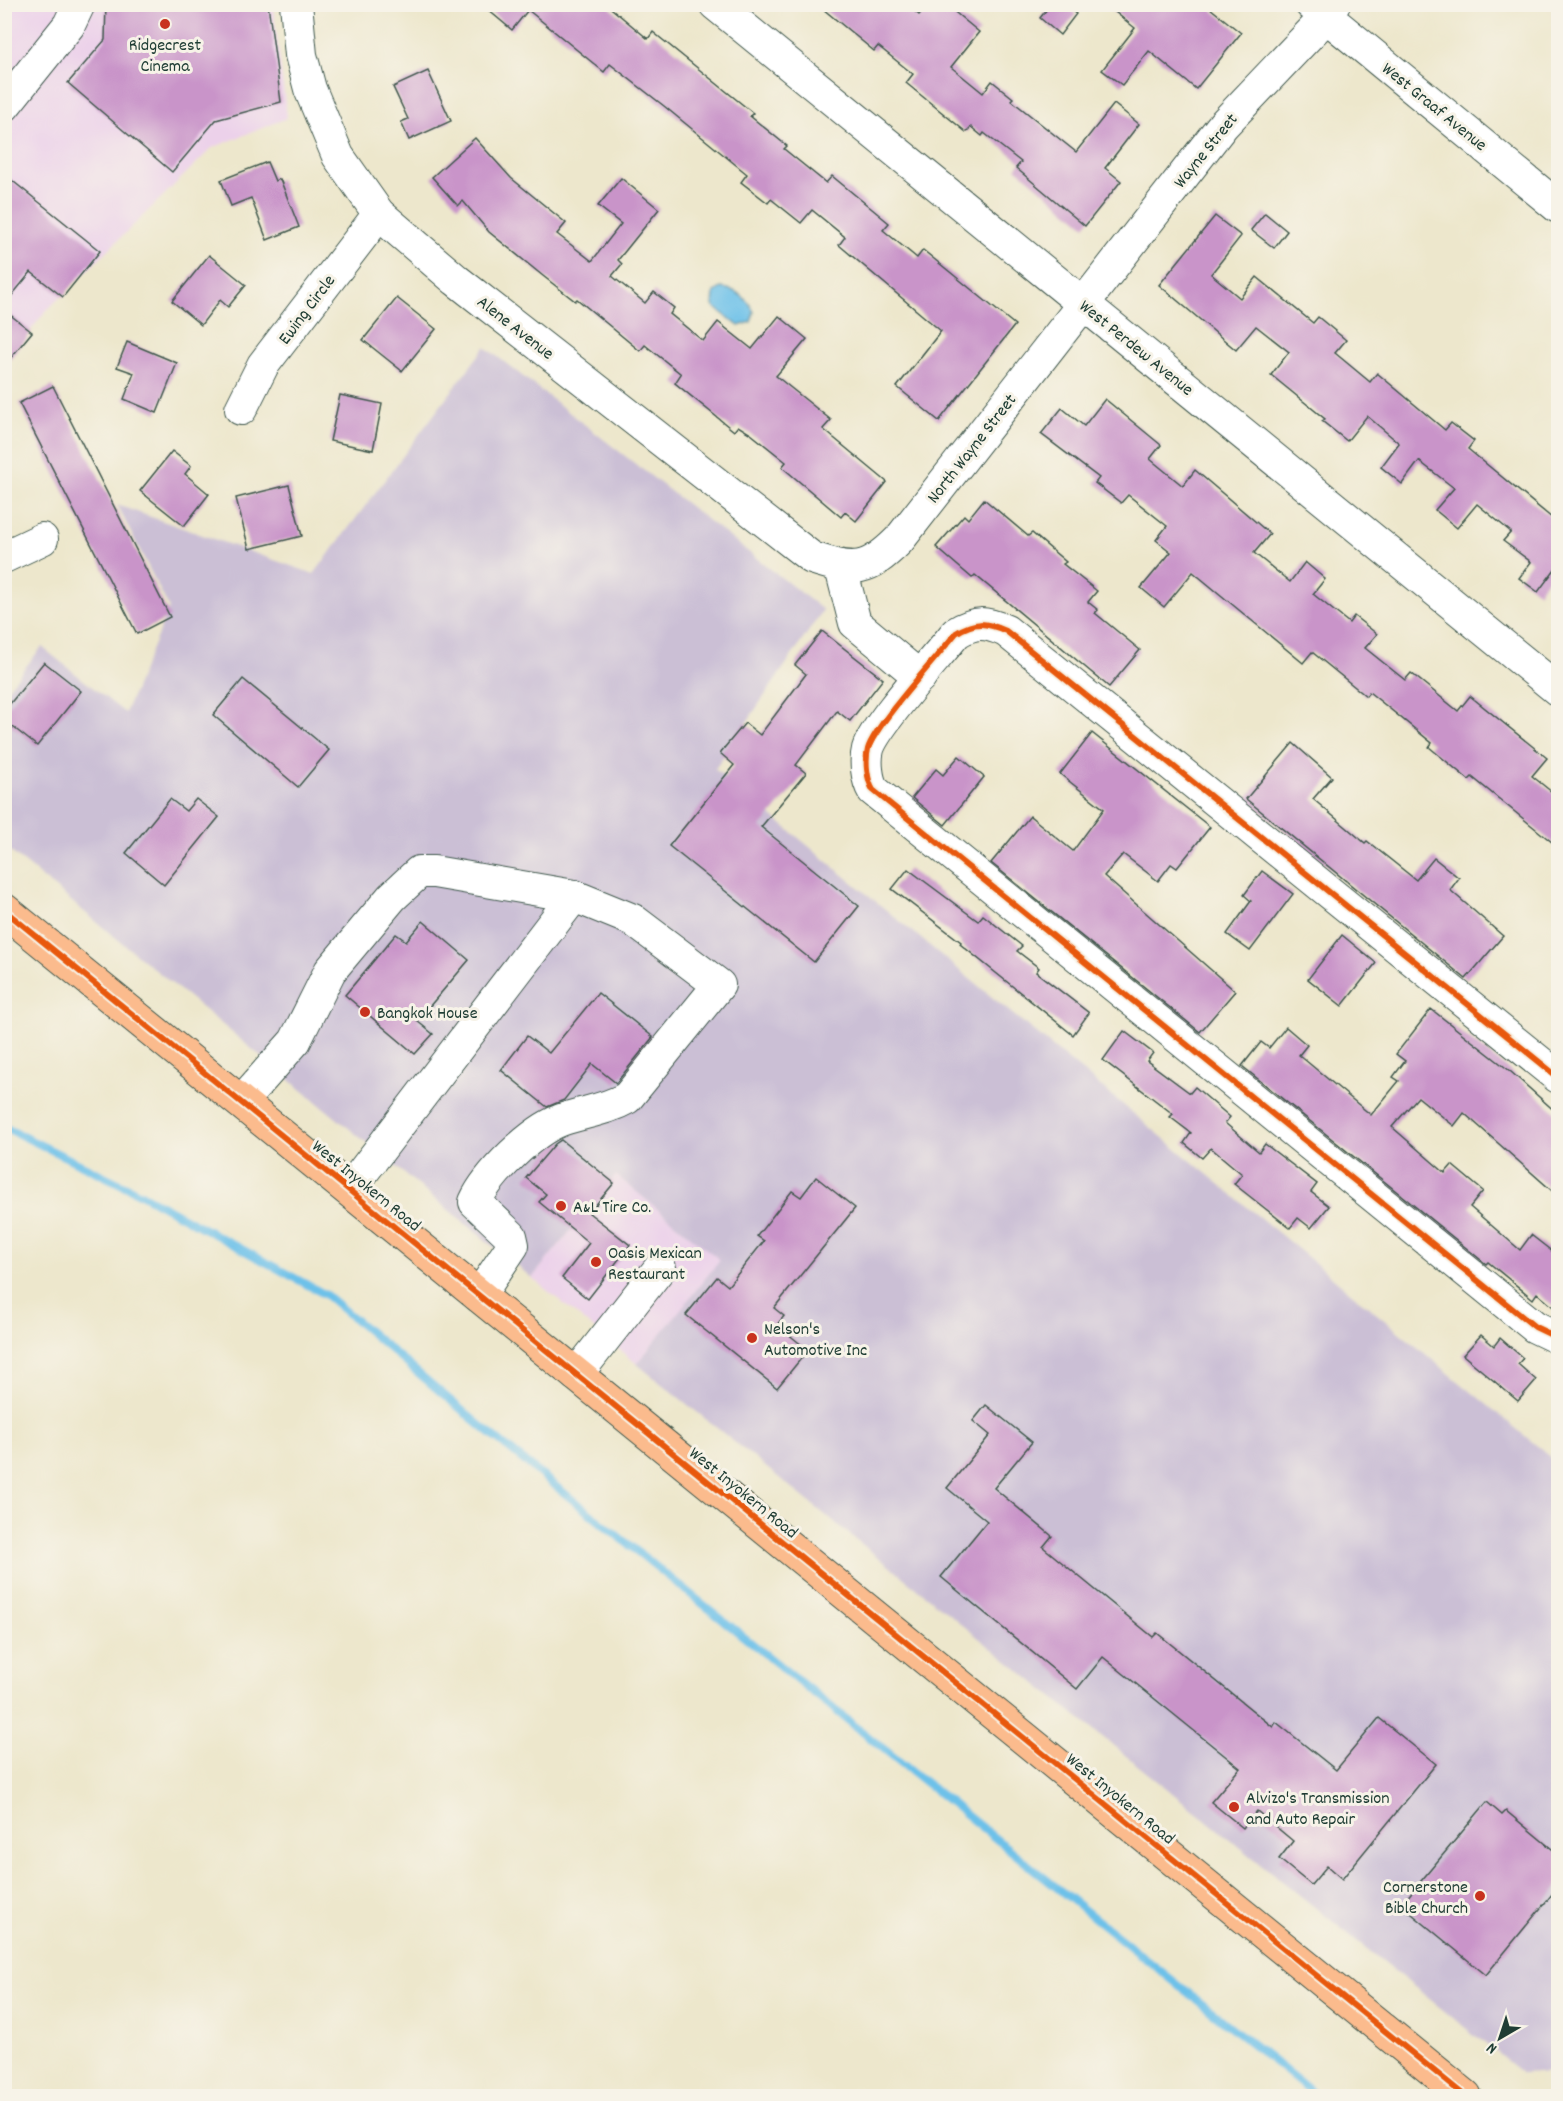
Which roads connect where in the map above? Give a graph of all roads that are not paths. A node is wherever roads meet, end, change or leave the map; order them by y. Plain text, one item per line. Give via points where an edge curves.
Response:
1 (79, 4) edge
2 (296, 4) edge
3 (715, 4) edge
4 (1324, 9) edge
5 (4, 106) edge
6 (1558, 207) edge
7 (379, 214) junction
8 (1084, 304) junction
9 (241, 409) dead end
10 (42, 539) dead end
11 (4, 557) edge
12 (842, 568) junction
13 (920, 677) junction
14 (1558, 690) edge
15 (574, 896) junction
16 (4, 910) edge
17 (1558, 1077) edge
18 (241, 1102) junction
19 (349, 1190) junction
20 (660, 1268) dead end
21 (479, 1296) junction
22 (1558, 1338) edge
23 (576, 1374) junction
24 (1465, 2097) edge

1 - 5 street via 69,25
2 - 7 street, Alene Avenue via 301,55 310,88 338,156
3 - 8 street, West Perdew Avenue
4 - 6 street, West Graaf Avenue
4 - 8 street, Wayne Street via 1223,125
7 - 9 street, Ewing Circle via 263,365
7 - 12 street, Alene Avenue via 456,280 812,558
8 - 12 street, North Wayne Street via 899,540 869,565
8 - 14 street, West Perdew Avenue
10 - 11 street
12 - 13 street via 855,623
13 - 17 street via 956,633 972,624 987,623 1006,630
13 - 22 street via 868,749 868,782 873,790 1535,1327
15 - 18 street via 419,872 392,897 330,971 295,1041
15 - 19 street
15 - 21 street via 633,920 718,985 627,1098 614,1106 544,1128 512,1156 479,1194 475,1202 511,1236 513,1245
16 - 18 main road, West Inyokern Road
18 - 19 main road, West Inyokern Road
19 - 21 main road, West Inyokern Road
20 - 23 street
21 - 23 main road, West Inyokern Road
23 - 24 main road, West Inyokern Road

